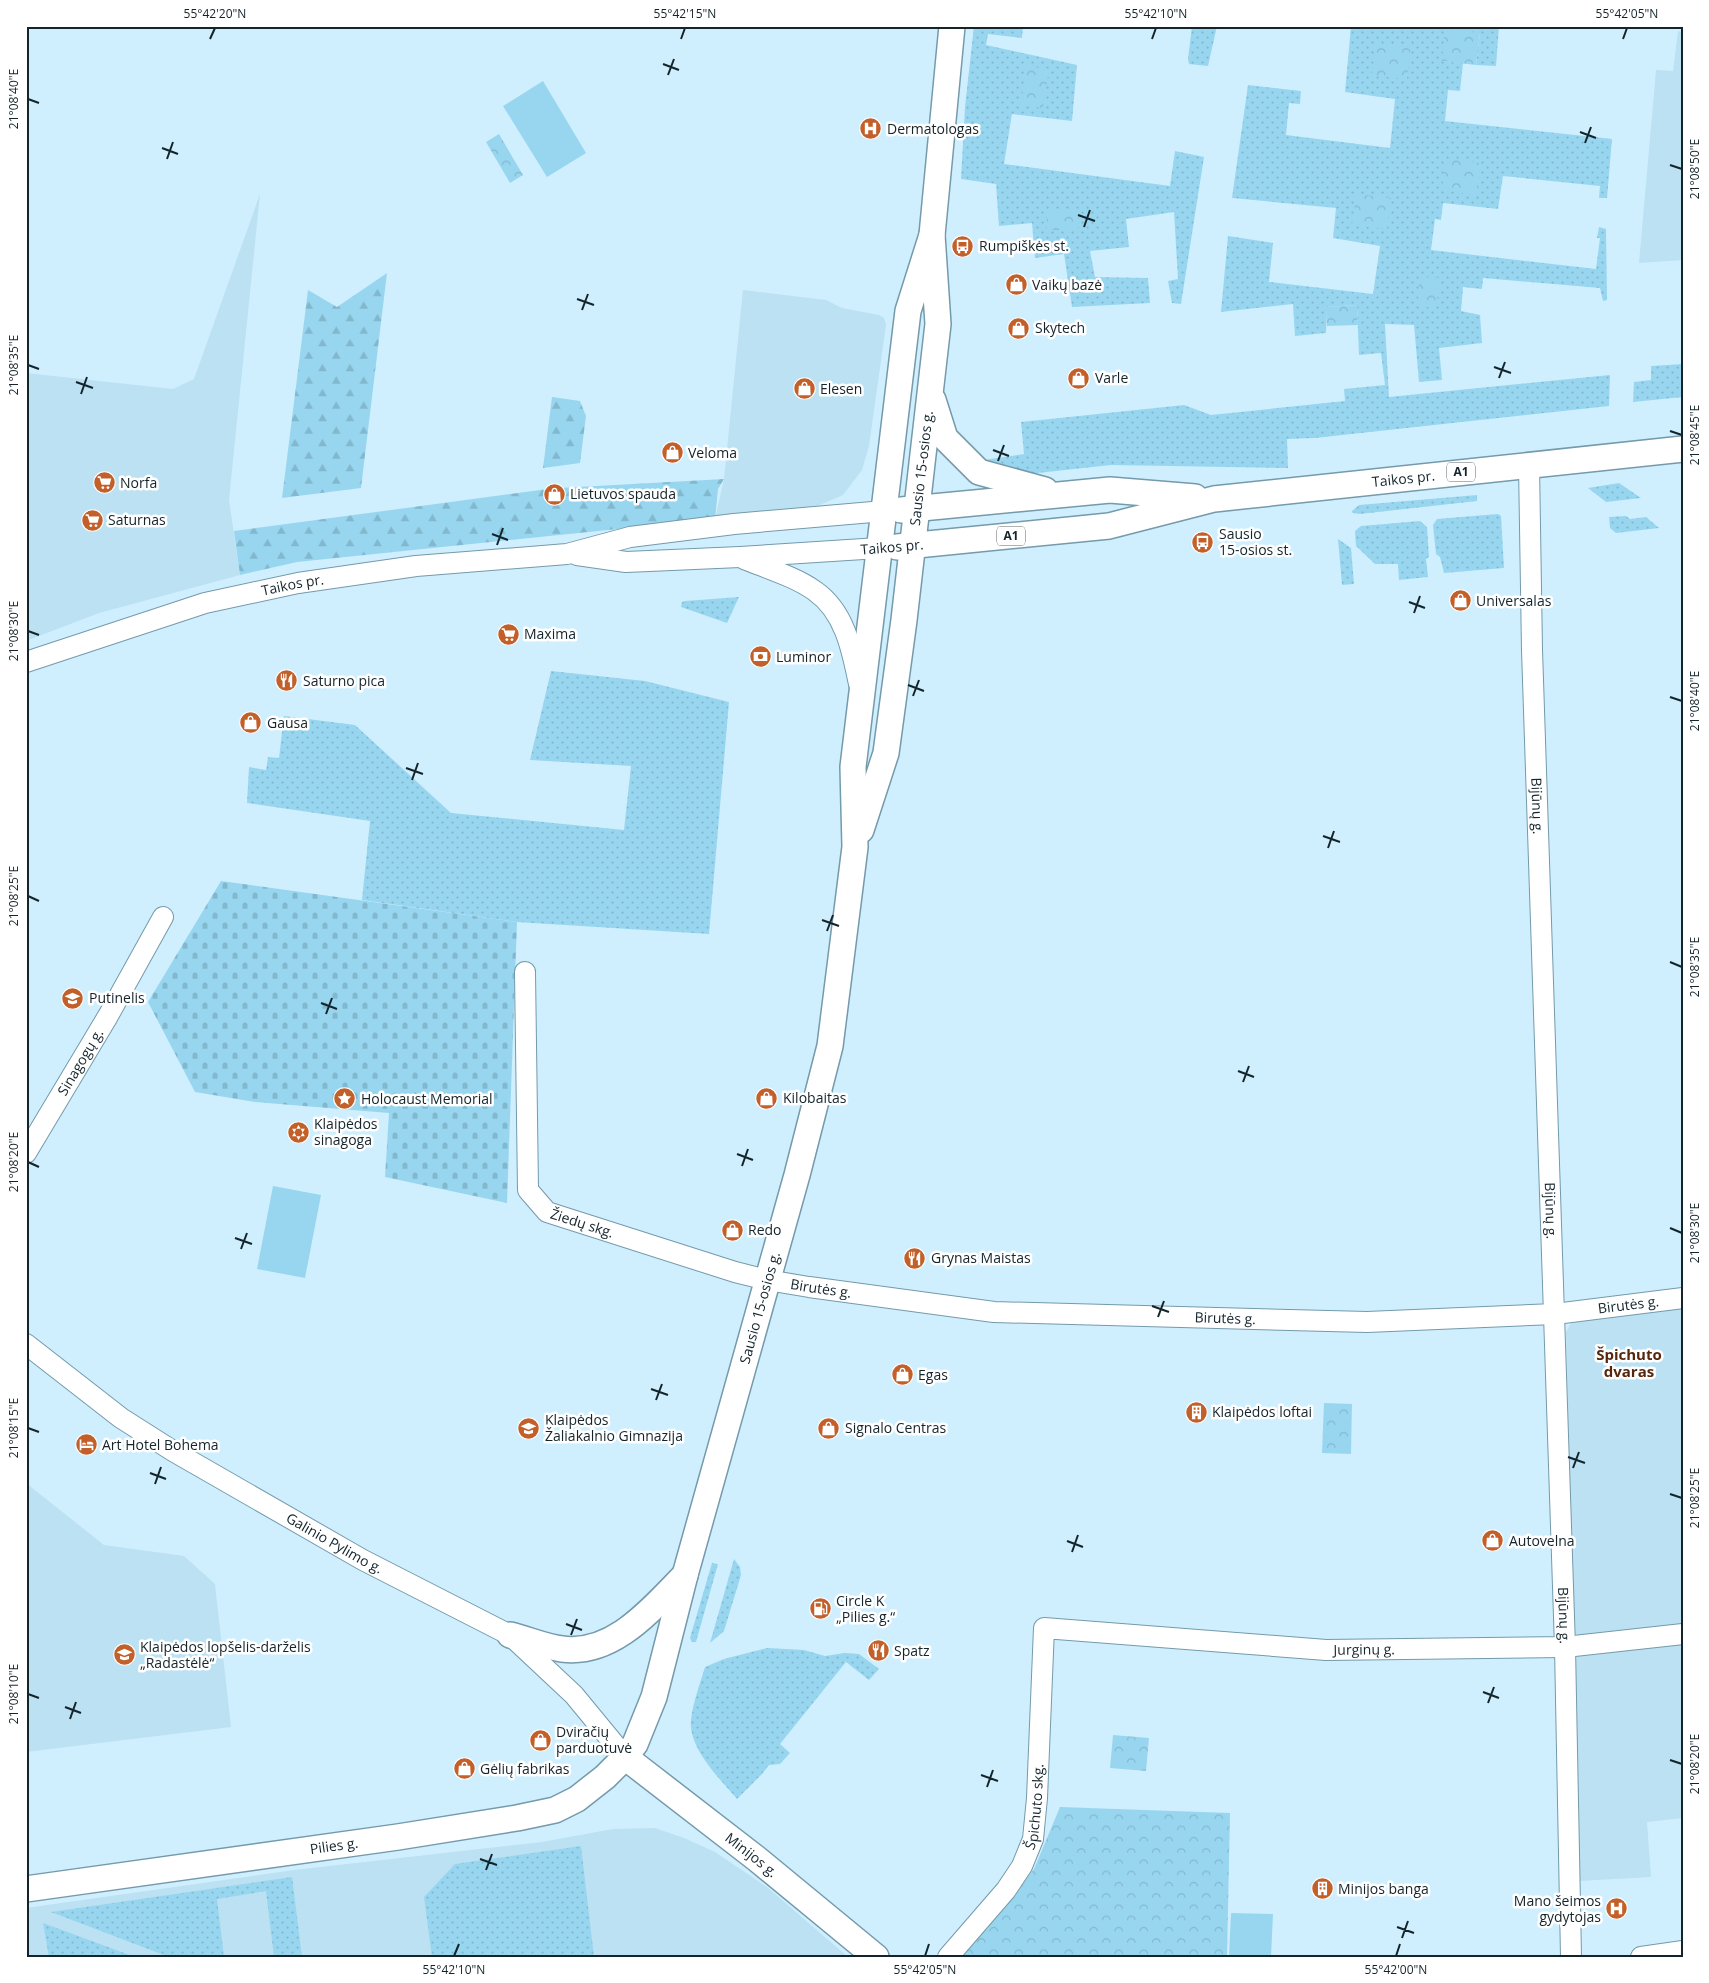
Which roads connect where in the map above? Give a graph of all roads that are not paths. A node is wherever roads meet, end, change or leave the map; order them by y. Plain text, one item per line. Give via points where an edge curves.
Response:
1 (952, 26) edge
2 (932, 235) junction
3 (930, 390) junction
4 (1683, 449) edge
5 (1529, 465) junction
6 (1062, 494) junction
7 (1214, 499) junction
8 (917, 509) junction
9 (884, 511) junction
10 (912, 545) junction
11 (879, 548) junction
12 (567, 554) junction
13 (740, 557) junction
14 (26, 662) edge
15 (861, 698) junction
16 (855, 847) junction
17 (163, 917) dead end
18 (525, 972) dead end
19 (26, 1154) edge
20 (767, 1280) junction
21 (1683, 1298) edge
22 (1555, 1314) junction
23 (26, 1344) edge
24 (685, 1575) junction
25 (1044, 1628) joint
26 (1683, 1634) edge
27 (510, 1635) junction
28 (1565, 1647) junction
29 (625, 1758) junction
30 (26, 1889) edge
31 (1683, 1951) edge
32 (876, 1957) edge
33 (948, 1957) edge
34 (1571, 1957) edge
35 (1642, 1957) edge

1 - 2 main road, Sausio 15-osios g.
2 - 3 main road, Sausio 15-osios g. via 938,324
2 - 9 main road, Sausio 15-osios g. via 908,311
3 - 6 main road via 945,438 979,472
3 - 8 main road, Sausio 15-osios g.
4 - 5 main road, Taikos pr. / A1
5 - 7 main road, Taikos pr. / A1
5 - 22 street, Bijūnų g. via 1532,650
6 - 7 main road, Taikos pr. / A1 via 1110,490
6 - 8 main road, Taikos pr. / A1
7 - 10 main road, Taikos pr. / A1 via 1109,526
8 - 9 main road, Taikos pr. / A1
8 - 10 main road, Sausio 15-osios g.
9 - 11 main road, Sausio 15-osios g.
9 - 12 street, Taikos pr. / A1 via 630,537
10 - 11 main road, Taikos pr. / A1
10 - 16 main road, Sausio 15-osios g. via 886,753
11 - 13 street, Taikos pr. / A1
11 - 15 main road, Sausio 15-osios g.
12 - 13 street, Taikos pr. / A1 via 626,562
12 - 14 street, Taikos pr. / A1 via 416,566 298,583 205,603
13 - 15 street via 814,590 830,604 842,624 852,652
15 - 16 main road, Sausio 15-osios g. via 853,767
16 - 20 main road, Sausio 15-osios g. via 830,1046
17 - 19 street, Sinagogų g.
18 - 20 street, Žiedų skg. via 528,1190 547,1212
20 - 22 street, Birutės g. via 994,1312 1367,1322
20 - 24 main road, Sausio 15-osios g.
21 - 22 street, Birutės g.
22 - 28 street, Bijūnų g.
23 - 27 street, Galinio Pylimo g. via 121,1418 173,1452 364,1560
24 - 27 main road via 629,1628 612,1640 589,1648 562,1649
24 - 29 main road, Sausio 15-osios g. via 654,1697 643,1728
25 - 28 street, Jurginų g. via 1326,1650
25 - 33 street, Špichuto skg. via 1033,1839 1022,1866 1006,1890
26 - 28 street, Jurginų g.
27 - 29 street, Galinio Pylimo g. via 574,1695
28 - 34 street, Bijūnų g.
29 - 30 main road, Pilies g. via 577,1799 555,1810 398,1837
29 - 32 main road, Minijos g. via 758,1859
31 - 35 street

